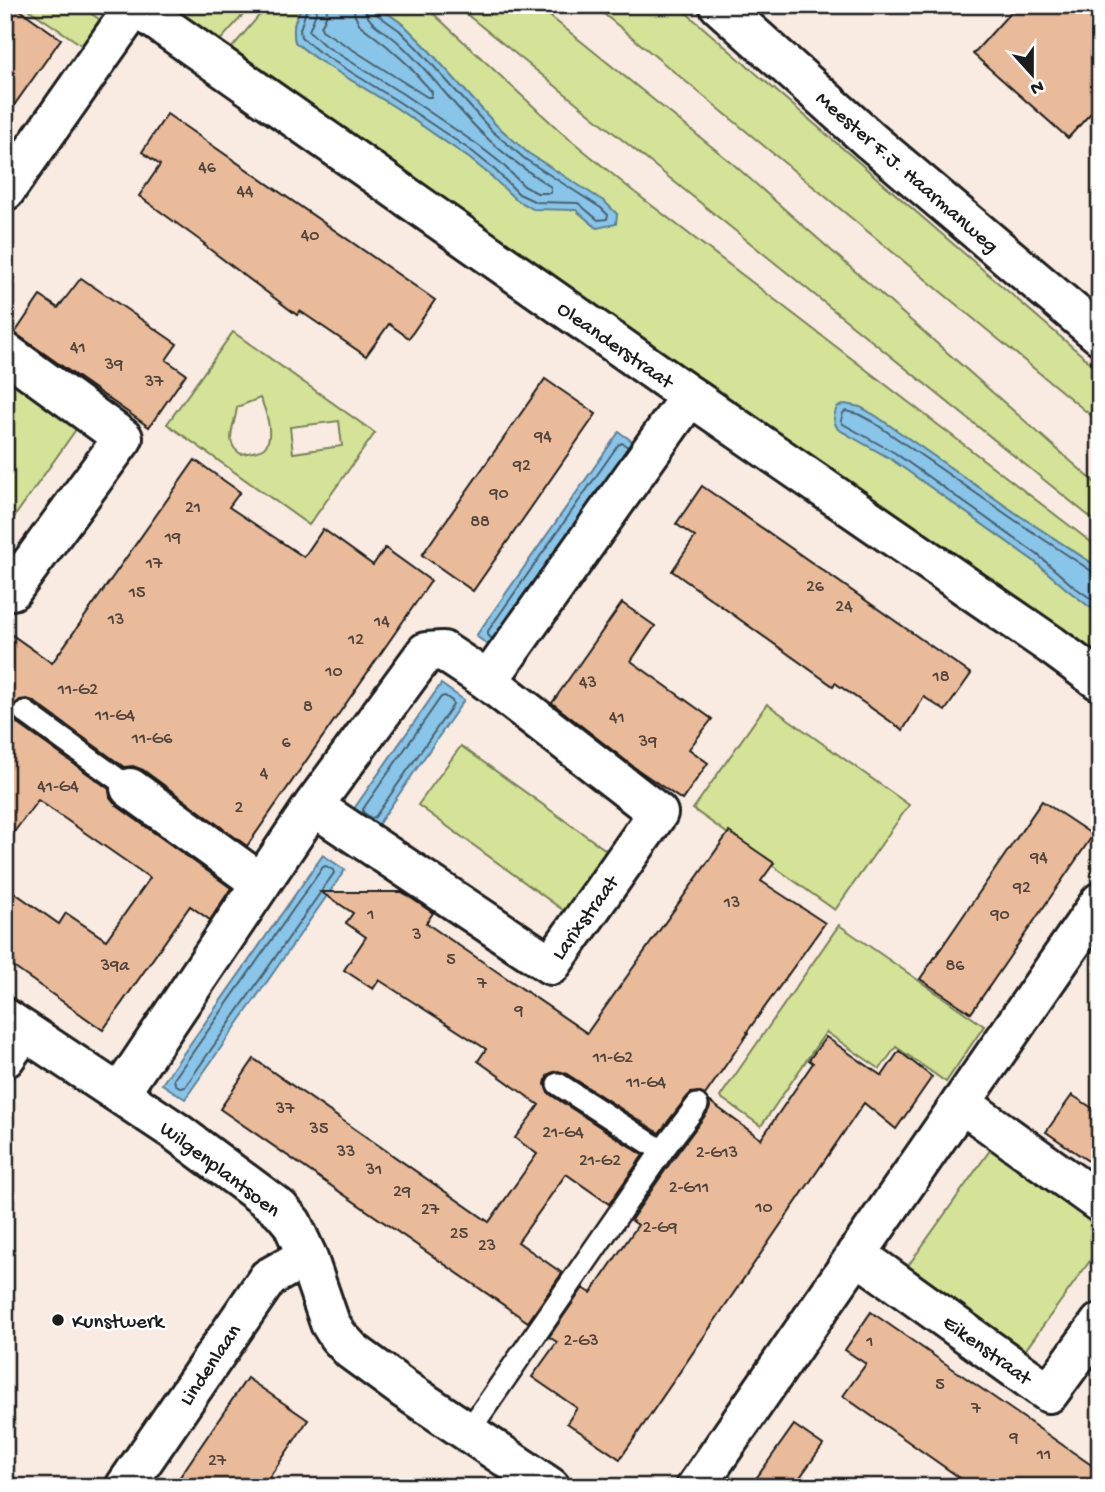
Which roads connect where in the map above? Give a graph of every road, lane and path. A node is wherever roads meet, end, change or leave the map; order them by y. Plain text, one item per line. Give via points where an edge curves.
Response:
1 (719, 5) edge
2 (134, 6) edge
3 (5, 191) edge
4 (1100, 335) edge
5 (5, 352) edge
6 (690, 396) junction
7 (5, 585) edge
8 (488, 681) junction
9 (1100, 681) edge
10 (24, 712) dead end
11 (130, 788) joint
12 (313, 806) junction
13 (261, 883) junction
14 (1100, 902) edge
15 (12, 1036) edge
16 (558, 1084) dead end
17 (120, 1093) junction
18 (961, 1102) junction
19 (697, 1105) dead end
20 (662, 1151) junction
21 (1100, 1203) edge
22 (856, 1254) junction
23 (307, 1256) junction
24 (1100, 1324) edge
25 (468, 1432) junction
26 (125, 1487) edge
27 (550, 1487) edge
28 (696, 1487) edge

1 - 4 street, Meester F.J. Haarmanweg
2 - 3 street
2 - 6 street, Oleanderstraat
5 - 7 street via 122,438 12,590
6 - 8 street
6 - 9 street, Oleanderstraat
8 - 12 street, Larixstraat via 443,651 426,652
8 - 12 street, Larixstraat via 658,813 551,965
10 - 11 lane
11 - 13 street
12 - 13 street, Larixstraat
13 - 17 street, Larixstraat
14 - 18 street
15 - 17 street, Wilgenplantsoen
16 - 20 lane
17 - 23 street, Wilgenplantsoen via 280,1209
18 - 21 street
18 - 22 street
19 - 20 lane
20 - 25 lane
22 - 24 street, Eikenstraat via 1049,1393
22 - 28 street
23 - 25 street, Wilgenplantsoen via 338,1336 368,1364
23 - 26 street, Lindenlaan via 268,1278
25 - 27 street, Wilgenplantsoen

